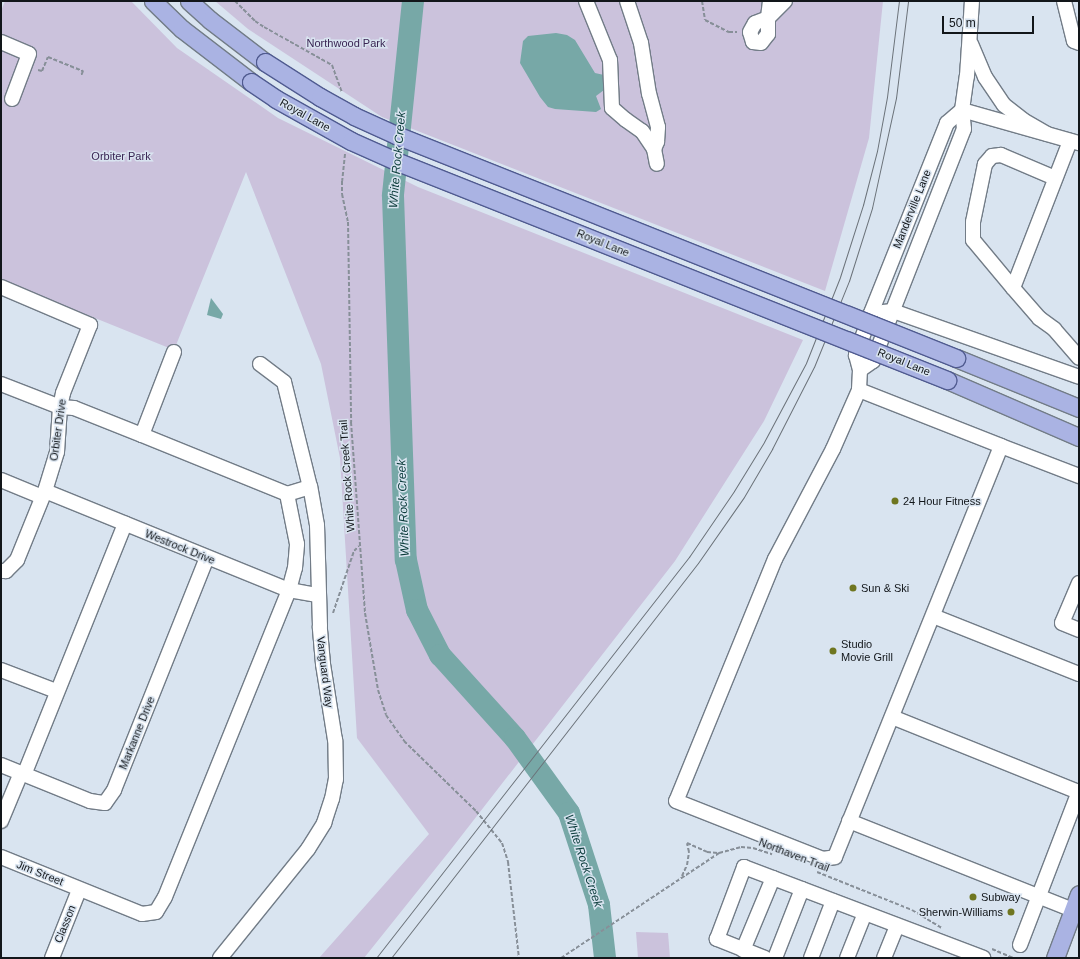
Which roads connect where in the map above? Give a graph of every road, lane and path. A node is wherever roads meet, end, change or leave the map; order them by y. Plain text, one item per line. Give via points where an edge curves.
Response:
1 (153, 1) edge
2 (190, 1) edge
3 (234, 1) edge
4 (586, 1) edge
5 (627, 1) edge
6 (702, 1) edge
7 (770, 1) edge
8 (785, 1) edge
9 (972, 1) edge
10 (1070, 8) edge
11 (768, 18) junction
12 (750, 32) joint
13 (1, 42) edge
14 (970, 42) junction
15 (1079, 43) edge
16 (25, 65) junction
17 (81, 76) dead end
18 (342, 93) dead end
19 (12, 99) dead end
20 (962, 110) junction
21 (1047, 134) junction
22 (1074, 142) edge
23 (654, 149) junction
24 (346, 150) dead end
25 (656, 164) dead end
26 (1055, 178) junction
27 (1, 288) edge
28 (1013, 288) junction
29 (893, 311) junction
30 (871, 313) junction
31 (174, 352) dead end
32 (1079, 358) edge
33 (260, 364) dead end
34 (860, 370) junction
35 (1079, 377) edge
36 (1, 384) edge
37 (859, 390) junction
38 (60, 407) junction
39 (1079, 408) edge
40 (142, 435) junction
41 (1079, 437) edge
42 (1001, 446) junction
43 (1079, 476) edge
44 (1, 480) edge
45 (310, 487) junction
46 (44, 494) junction
47 (287, 494) junction
48 (125, 524) junction
49 (360, 546) junction
50 (207, 558) junction
51 (1, 571) edge
52 (1079, 583) edge
53 (289, 590) junction
54 (318, 595) junction
55 (933, 616) junction
56 (320, 626) junction
57 (1079, 630) edge
58 (1, 670) edge
59 (1079, 674) edge
60 (56, 691) junction
61 (892, 717) junction
62 (1, 765) edge
63 (22, 774) junction
64 (1079, 792) edge
65 (1, 820) edge
66 (849, 821) junction
67 (719, 853) junction
68 (779, 856) dead end
69 (1, 857) edge
70 (816, 871) dead end
71 (681, 877) junction
72 (773, 878) junction
73 (802, 889) junction
74 (79, 890) junction
75 (1038, 896) junction
76 (833, 901) junction
77 (1076, 902) edge
78 (865, 913) junction
79 (897, 925) junction
80 (947, 930) dead end
81 (1020, 944) dead end
82 (743, 950) junction
83 (984, 952) edge
84 (52, 958) edge
85 (220, 958) edge
86 (519, 958) edge
87 (561, 958) edge
88 (765, 958) edge
89 (775, 958) edge
90 (811, 958) edge
91 (847, 958) edge
92 (884, 958) edge
93 (1013, 958) edge
94 (1055, 958) edge

1 - 41 main road, Royal Lane, bridge via 182,29 251,82 276,99 351,140 398,162 947,380
2 - 39 main road, Royal Lane, bridge via 210,20 265,62 334,104 396,135
3 - 18 path via 264,28 332,65
4 - 23 street via 610,60 612,108 642,131
5 - 23 street via 641,43 649,94 658,127 658,142
6 - 12 path via 705,20 730,32
7 - 11 street
8 - 11 street
9 - 14 street, Manderville Lane
10 - 15 street via 1074,41
11 - 12 street via 768,34 761,44 753,42
13 - 16 street via 29,54
14 - 20 street, Manderville Lane
14 - 21 street via 987,81 1004,105
16 - 17 path via 42,72 48,57 83,70
16 - 19 street
20 - 21 street
20 - 29 street, Manderville Lane via 964,130
20 - 30 street, Manderville Lane via 947,123
21 - 22 street
22 - 26 street
23 - 25 street
24 - 49 path, White Rock Creek Trail via 342,194 348,222 351,422
26 - 28 street
26 - 28 street via 1001,155 992,156 985,164 972,222 973,240
27 - 38 street, Orbiter Drive via 90,325
28 - 32 street
29 - 30 street
29 - 34 street, Manderville Lane via 873,361
29 - 35 street
30 - 34 street, Manderville Lane via 856,355
31 - 40 street
33 - 45 street, Vanguard Way via 284,382
34 - 37 street
36 - 38 street
37 - 42 street
37 - 66 street via 833,449 775,559 676,801 823,859 835,857
38 - 40 street via 74,408
38 - 46 street, Orbiter Drive via 57,452
40 - 47 street
42 - 43 street
42 - 55 street
44 - 46 street, Westrock Drive
45 - 47 street
45 - 54 street, Vanguard Way via 317,525
46 - 48 street, Westrock Drive
46 - 51 street, Orbiter Drive via 17,560 6,572
47 - 53 street via 297,544 295,568
48 - 50 street, Westrock Drive
48 - 60 street
49 - 56 path via 354,551 330,621
49 - 86 path, White Rock Creek Trail via 365,613 378,690 386,715 404,741 476,811 502,843 508,862
50 - 53 street, Westrock Drive
50 - 63 street, Markanne Drive via 114,790 105,803 90,801
52 - 57 street via 1062,623
53 - 54 street, Westrock Drive
53 - 74 street, Jim Street via 165,897 156,912 142,914
54 - 56 street, Vanguard Way
55 - 59 street
55 - 61 street
56 - 85 street, Vanguard Way via 323,664 336,747 336,779 332,799 324,823 308,849
58 - 60 street
60 - 63 street
61 - 64 street
61 - 66 street
62 - 63 street, Markanne Drive
63 - 65 street
64 - 75 street
66 - 75 street
67 - 68 path, Northaven Trail via 730,849 752,848
67 - 71 path, Northaven Trail
67 - 71 path via 696,849 687,843 687,865
69 - 74 street, Jim Street
70 - 80 path, Northaven Trail via 912,910
71 - 87 path, Northaven Trail
72 - 73 street
72 - 82 street
72 - 82 street via 744,867 717,939
73 - 76 street
73 - 89 street
74 - 84 street, Classon
75 - 77 street
75 - 81 street
76 - 78 street
76 - 90 street
77 - 94 main road
78 - 79 street
78 - 91 street
79 - 83 street
79 - 92 street
82 - 88 street
83 - 93 path

